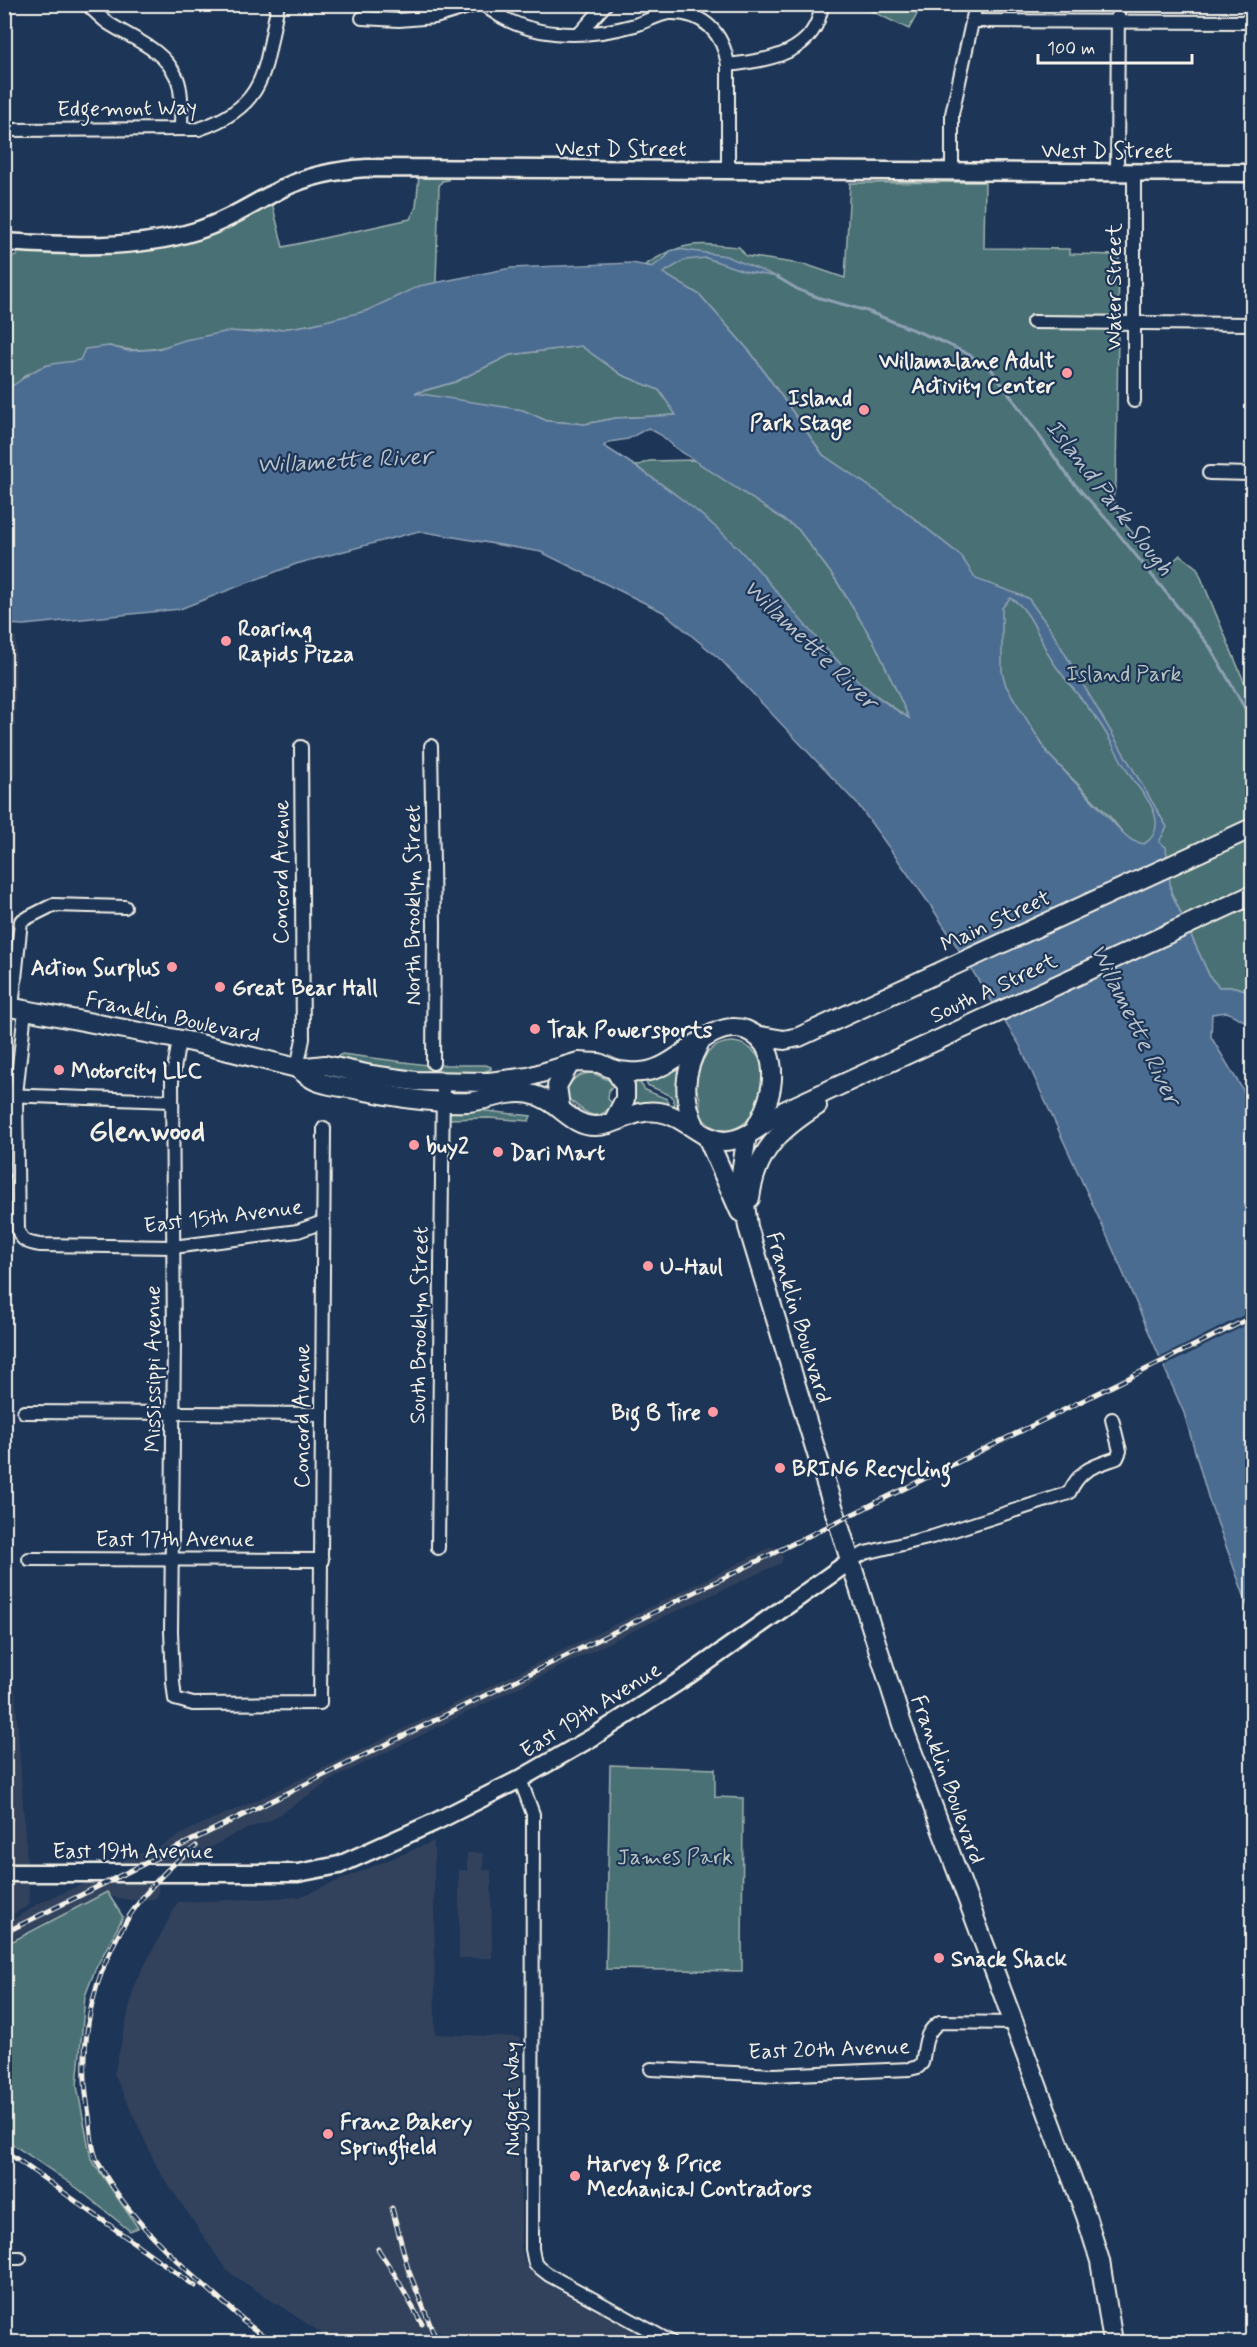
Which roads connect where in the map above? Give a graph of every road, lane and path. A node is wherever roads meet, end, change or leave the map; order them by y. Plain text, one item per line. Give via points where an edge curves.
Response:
1 (87, 4) edge
2 (278, 4) edge
3 (478, 4) edge
4 (483, 4) edge
5 (606, 4) edge
6 (822, 4) edge
7 (976, 4) edge
8 (1118, 4) edge
9 (362, 18) dead end
10 (972, 21) junction
11 (1118, 21) junction
12 (1252, 22) edge
13 (581, 32) junction
14 (728, 65) junction
15 (181, 129) junction
16 (4, 130) edge
17 (728, 171) junction
18 (952, 172) junction
19 (1252, 172) edge
20 (1126, 173) junction
21 (4, 242) edge
22 (1033, 322) dead end
23 (1133, 323) junction
24 (1252, 324) edge
25 (1134, 401) dead end
26 (1209, 473) dead end
27 (1252, 474) edge
28 (431, 746) dead end
29 (301, 747) dead end
30 (1252, 828) edge
31 (1247, 897) edge
32 (125, 908) dead end
33 (14, 1008) edge
34 (755, 1035) junction
35 (179, 1040) junction
36 (700, 1042) junction
37 (433, 1063) dead end
38 (568, 1067) junction
39 (297, 1068) junction
40 (615, 1070) junction
41 (866, 1074) junction
42 (443, 1083) junction
43 (10, 1095) edge
44 (172, 1101) junction
45 (442, 1102) junction
46 (560, 1107) junction
47 (614, 1120) junction
48 (324, 1128) dead end
49 (701, 1132) junction
50 (751, 1132) junction
51 (323, 1222) junction
52 (748, 1227) junction
53 (174, 1247) junction
54 (24, 1412) dead end
55 (322, 1413) junction
56 (173, 1414) junction
57 (1112, 1419) dead end
58 (438, 1548) dead end
59 (172, 1558) junction
60 (28, 1559) dead end
61 (322, 1560) junction
62 (850, 1561) junction
63 (320, 1703) joint
64 (520, 1779) junction
65 (4, 1873) edge
66 (1013, 2023) junction
67 (651, 2069) dead end
68 (4, 2258) edge
69 (20, 2258) dead end
70 (671, 2343) edge
71 (1113, 2343) edge

1 - 15 street via 167,62 178,80
2 - 15 street, Edgemont Way via 256,92 221,122 200,129
3 - 9 street via 435,17
4 - 13 street via 512,24 529,30 549,34
5 - 13 street
6 - 14 street via 814,29 801,44 782,55
7 - 10 street
8 - 11 street, Water Street
10 - 11 street
10 - 18 street via 952,114
11 - 12 street
11 - 20 street, Water Street
13 - 14 street via 635,25 668,13 688,15 718,34
14 - 17 street
15 - 16 street, Edgemont Way
17 - 18 street, West D Street
17 - 21 street, West D Street via 341,170 302,180 232,216 169,238 98,245
18 - 20 street, West D Street
19 - 20 street, West D Street
20 - 23 street, Water Street
22 - 23 street
23 - 24 street
23 - 25 street, Water Street
26 - 27 street
28 - 37 street, North Brooklyn Street
29 - 39 street, Concord Avenue via 303,1039
30 - 34 main road, Main Street via 799,1037 786,1040
31 - 41 main road, South A Street
32 - 33 street via 53,905 21,921
33 - 35 main road, Franklin Boulevard
33 - 43 street
34 - 36 main road, Franklin Boulevard via 728,1028
34 - 50 main road, Franklin Boulevard via 768,1051 772,1075 770,1098
35 - 39 main road, Franklin Boulevard
35 - 44 street, Mississippi Avenue
36 - 40 main road, Franklin Boulevard via 657,1069 634,1073
36 - 49 main road, Franklin Boulevard via 685,1087 688,1108
38 - 40 main road, Franklin Boulevard via 589,1061
38 - 42 main road, Franklin Boulevard via 489,1082
38 - 46 main road via 557,1086
39 - 42 main road, Franklin Boulevard via 325,1065 392,1079
39 - 45 main road, Franklin Boulevard via 318,1082
40 - 47 main road via 624,1081 626,1092
41 - 50 main road, South A Street via 784,1111
41 - 52 main road via 801,1116 769,1147 755,1171
42 - 45 street, South Brooklyn Street
43 - 44 street
43 - 53 street, East 15th Avenue via 20,1238 40,1245
44 - 53 street, Mississippi Avenue
45 - 46 main road, Franklin Boulevard via 523,1093
45 - 58 street, South Brooklyn Street
46 - 47 main road, Franklin Boulevard via 586,1126
47 - 49 main road, Franklin Boulevard via 654,1111 679,1118
48 - 51 street, Concord Avenue
49 - 50 main road, Franklin Boulevard via 723,1141
49 - 52 main road, Franklin Boulevard
50 - 52 main road, Franklin Boulevard via 741,1173
51 - 53 street, East 15th Avenue via 298,1231
51 - 55 street, Concord Avenue
52 - 62 main road, Franklin Boulevard
53 - 56 street, Mississippi Avenue
54 - 56 street
55 - 56 street
55 - 61 street, Concord Avenue
56 - 59 street, Mississippi Avenue
57 - 62 street, East 19th Avenue via 1120,1451 1117,1458 1087,1469 1077,1477 1069,1493 932,1537 865,1553
59 - 60 street, East 17th Avenue
59 - 61 street, East 17th Avenue
59 - 63 street, Mississippi Avenue via 175,1699 193,1704
61 - 63 street, Concord Avenue
62 - 64 street, East 19th Avenue via 689,1675 594,1737
62 - 66 main road, Franklin Boulevard via 902,1724
64 - 65 street, East 19th Avenue via 437,1821 323,1869 278,1873
64 - 70 street, Nugget Way via 532,1814 535,2264
66 - 67 street, East 20th Avenue via 940,2022 928,2032 922,2063 910,2069 774,2075
66 - 71 main road, Franklin Boulevard via 1086,2216 1100,2261
68 - 69 street

